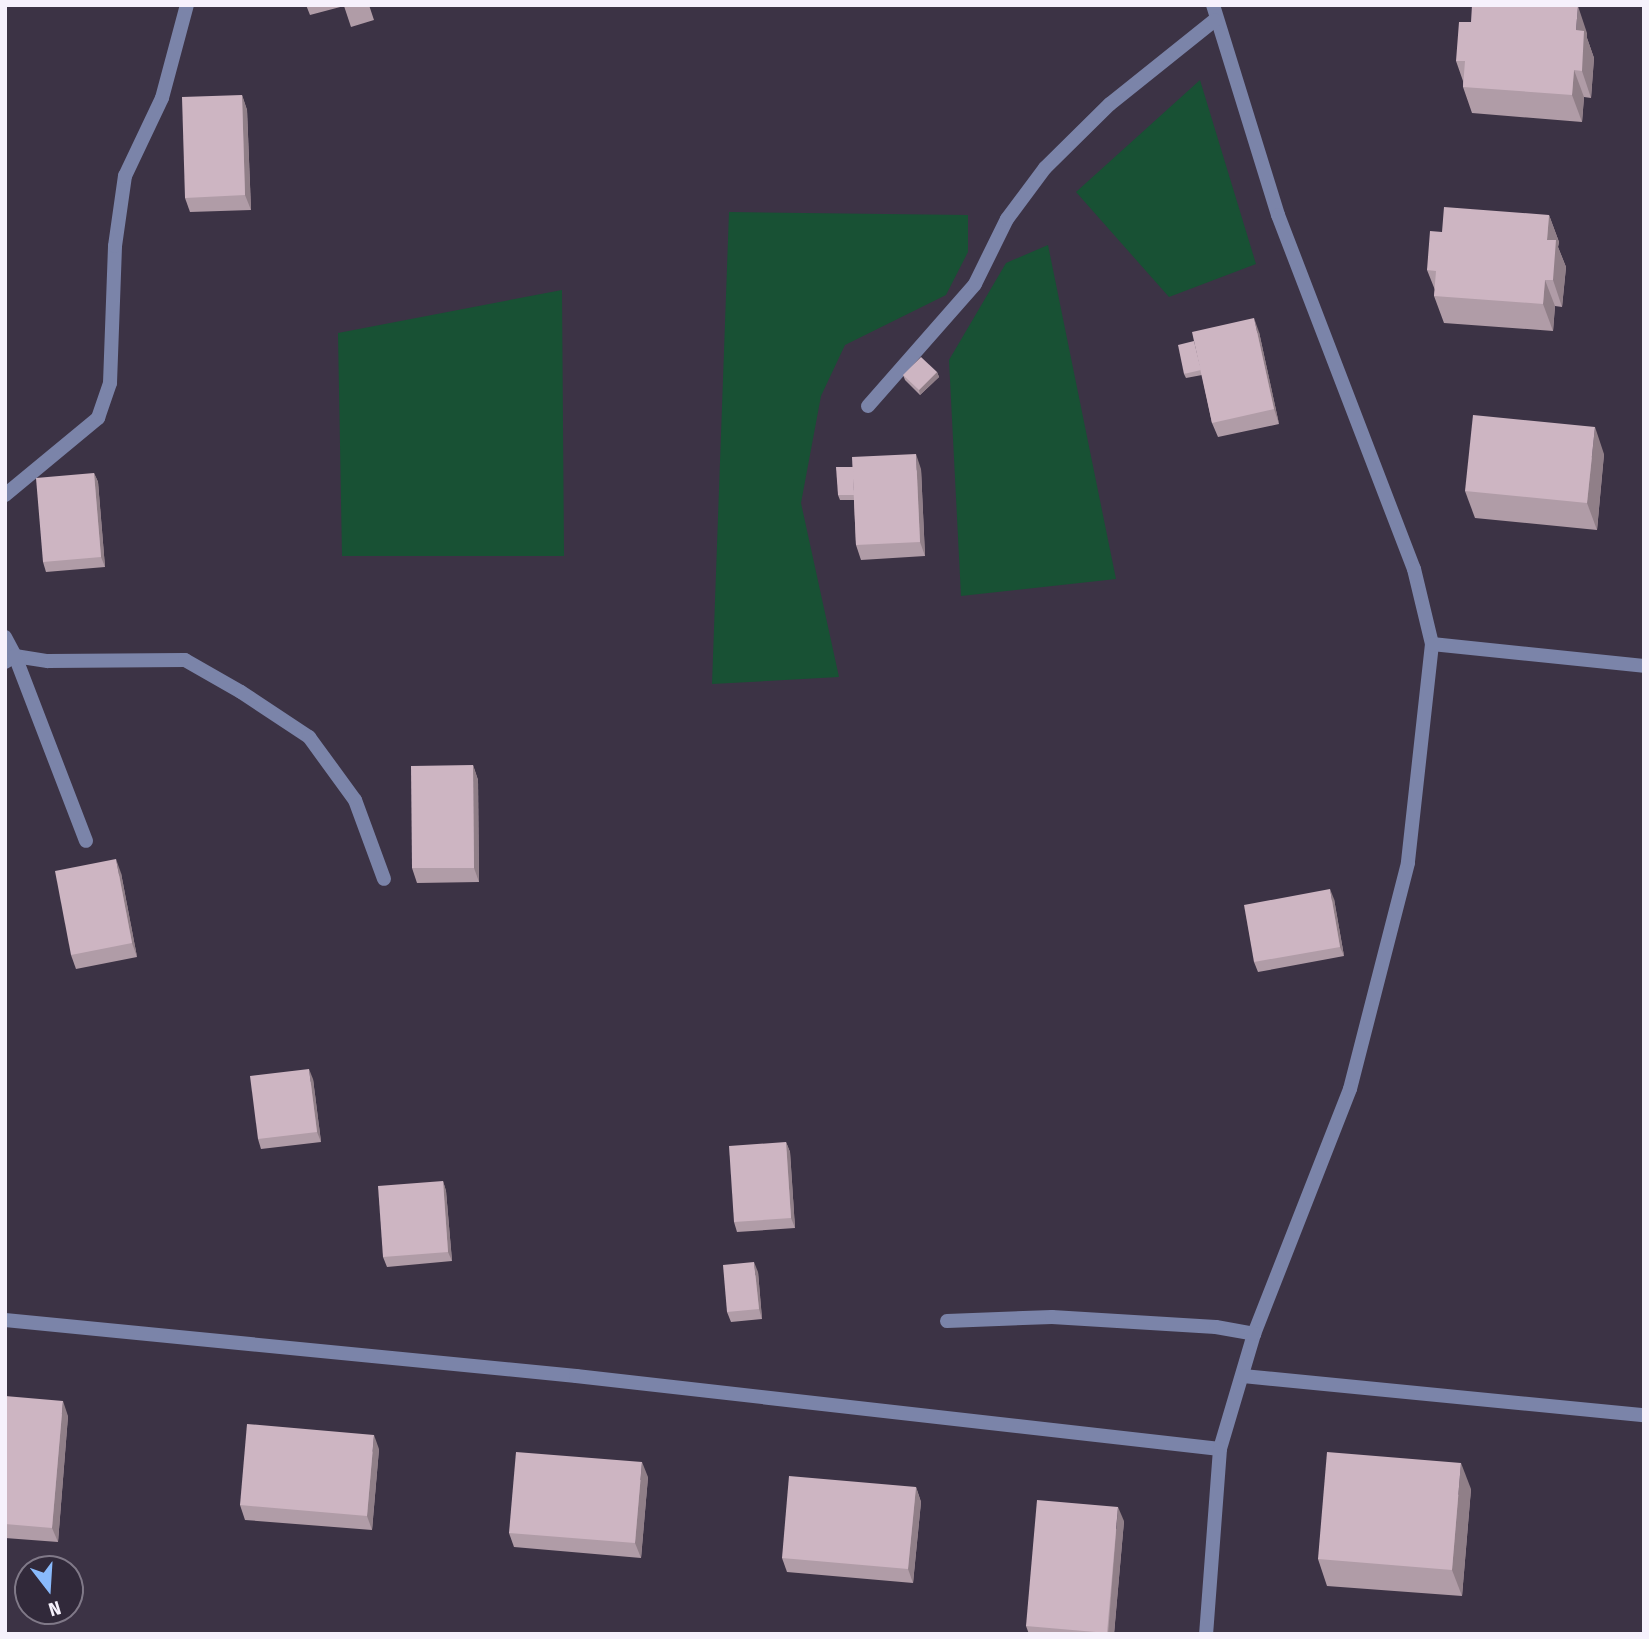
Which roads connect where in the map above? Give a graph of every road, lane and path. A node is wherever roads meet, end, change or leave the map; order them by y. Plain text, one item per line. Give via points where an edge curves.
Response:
1 (187, 5) edge
2 (1214, 13) edge
3 (868, 406) dead end
4 (5, 495) edge
5 (5, 637) edge
6 (1432, 644) junction
7 (10, 659) edge
8 (1644, 666) edge
9 (86, 841) dead end
10 (384, 879) dead end
11 (5, 1320) edge
12 (947, 1321) dead end
13 (1254, 1334) junction
14 (1243, 1376) junction
15 (1644, 1415) edge
16 (1220, 1449) junction
17 (1206, 1634) edge

1 - 4 street via 162,98 125,176 115,246 110,383 98,418
2 - 3 street via 1045,168 1007,219 975,284
2 - 6 street via 1278,215 1414,569
5 - 7 street
6 - 8 street
6 - 13 street via 1408,863 1350,1089
7 - 9 street
7 - 10 street via 185,660 241,692 309,737 355,800
11 - 16 street via 576,1376
12 - 13 street via 1052,1317 1216,1327
13 - 14 street
14 - 15 street
14 - 16 street
16 - 17 street

